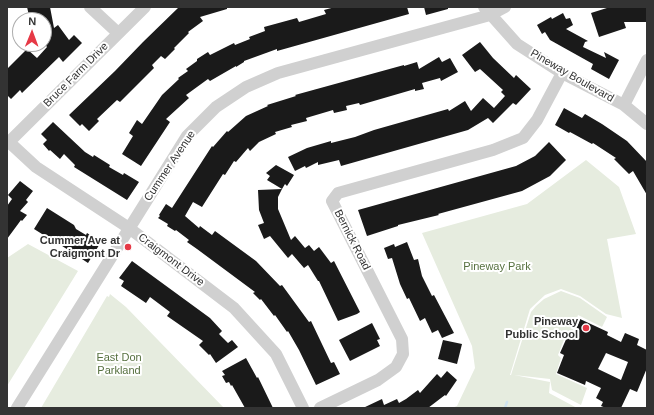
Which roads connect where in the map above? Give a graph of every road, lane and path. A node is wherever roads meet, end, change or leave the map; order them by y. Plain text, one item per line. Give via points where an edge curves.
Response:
1 (90, 7) edge
2 (145, 7) edge
3 (505, 7) edge
4 (487, 11) edge
5 (118, 33) junction
6 (647, 60) edge
7 (562, 73) junction
8 (624, 105) junction
9 (647, 124) edge
10 (8, 143) edge
11 (129, 228) junction
12 (17, 408) edge
13 (303, 408) edge
14 (320, 408) edge

1 - 5 street
2 - 5 street, Bruce Farm Drive
3 - 4 street, Cummer Avenue
4 - 7 street, Pineway Boulevard via 517,44
4 - 11 street, Cummer Avenue via 278,73 246,87 216,107 187,136
5 - 10 street, Bruce Farm Drive
6 - 8 street
7 - 8 street, Pineway Boulevard
7 - 14 street, Bernick Road via 537,120 523,138 493,150 338,193 332,201 402,339 403,354 396,368 378,380
8 - 9 street, Pineway Boulevard
10 - 11 street, Craigmont Drive via 36,167
11 - 12 street, Cummer Avenue
11 - 13 street, Craigmont Drive via 234,308 276,354

